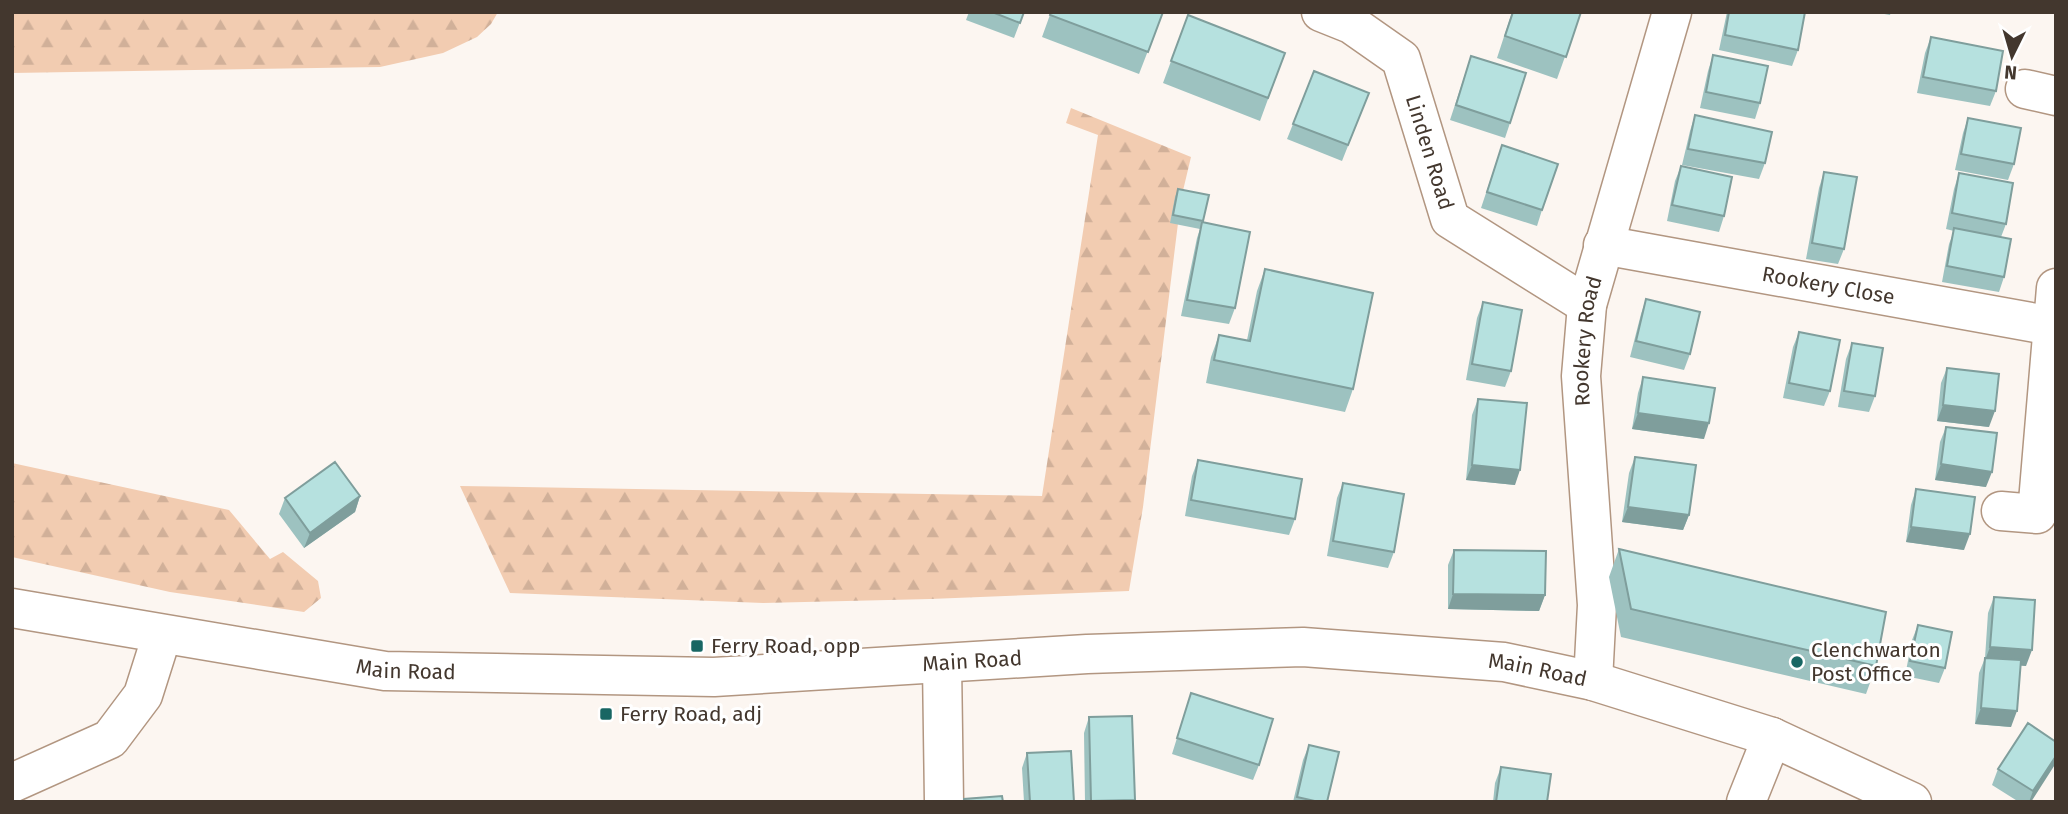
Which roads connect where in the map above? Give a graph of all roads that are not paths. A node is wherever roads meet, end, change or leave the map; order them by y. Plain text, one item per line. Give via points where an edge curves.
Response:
1 (1321, 12) edge
2 (1672, 12) edge
3 (1603, 245) junction
4 (2056, 288) edge
5 (1587, 305) junction
6 (2053, 326) junction
7 (2031, 514) edge
8 (12, 608) edge
9 (162, 635) junction
10 (942, 663) junction
11 (1593, 681) junction
12 (1772, 737) junction
13 (12, 783) edge
14 (944, 802) edge
15 (1746, 802) edge
16 (1912, 802) edge

1 - 5 street, Linden Road via 1351,24 1401,59 1450,219
2 - 3 street, Rookery Road
3 - 5 street, Rookery Road
3 - 6 street, Rookery Close
4 - 6 street
5 - 11 street, Rookery Road via 1581,376 1597,605
6 - 7 street
8 - 9 street, Main Road
9 - 10 street, Main Road via 386,671 714,677
9 - 13 street via 143,695 110,739
10 - 11 street, Main Road via 1303,647 1504,662
10 - 14 street
11 - 12 street, Main Road
12 - 15 street
12 - 16 street, Main Road

